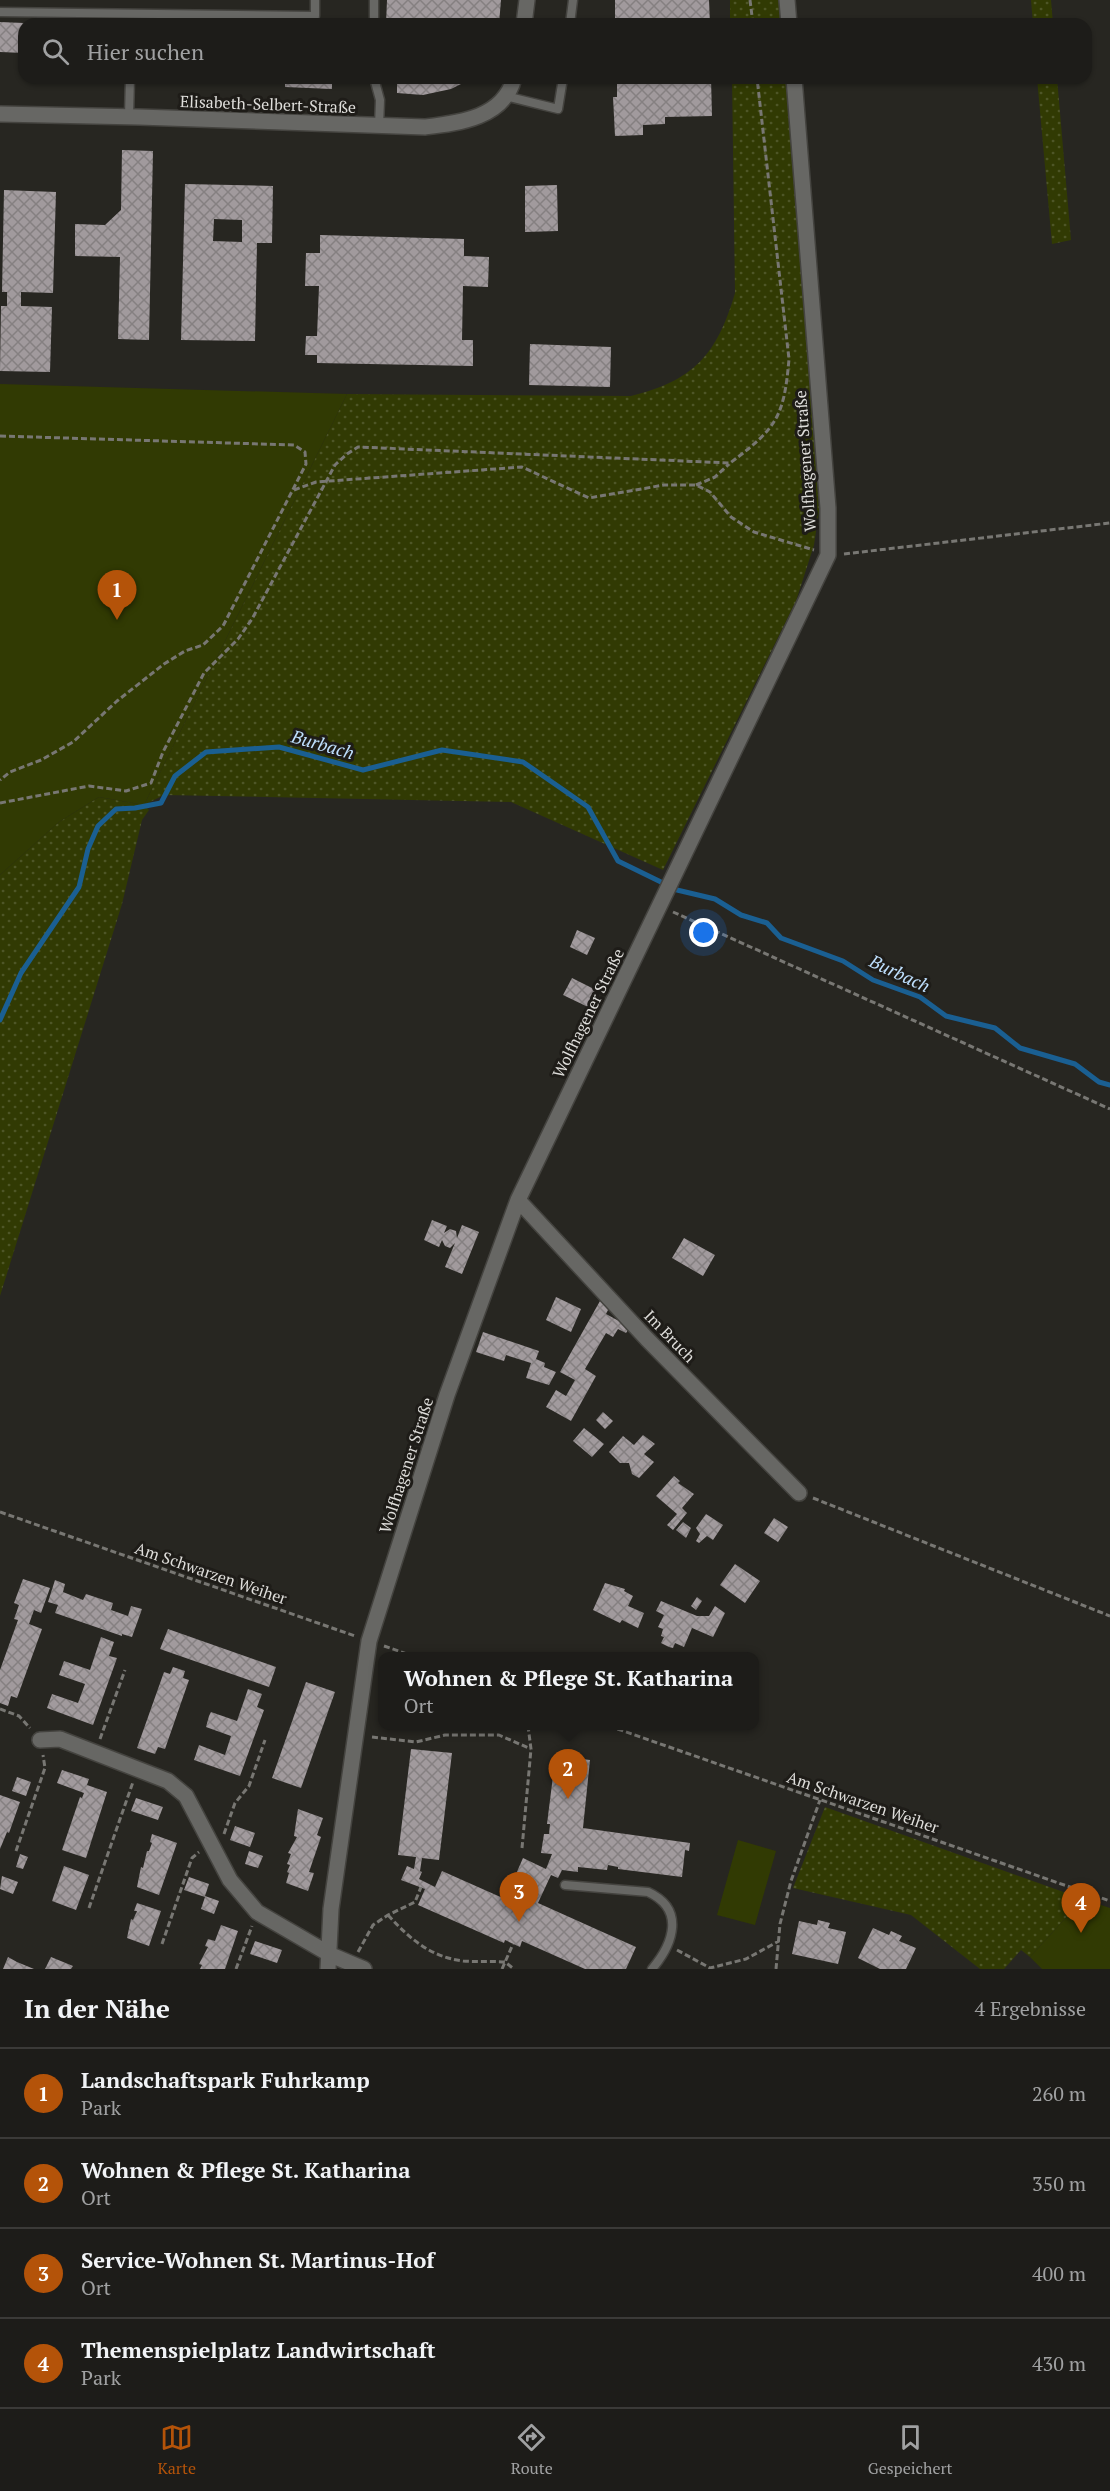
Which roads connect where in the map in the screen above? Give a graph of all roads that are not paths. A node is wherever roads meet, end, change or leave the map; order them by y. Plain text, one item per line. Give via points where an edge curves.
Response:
1 (315, 0) edge
2 (374, 0) edge
3 (527, 0) edge
4 (573, 0) edge
5 (787, 0) edge
6 (0, 12) edge
7 (131, 14) junction
8 (131, 18) edge
9 (374, 18) edge
10 (525, 18) edge
11 (571, 18) edge
12 (788, 18) edge
13 (130, 84) edge
14 (376, 84) edge
15 (511, 84) edge
16 (561, 84) edge
17 (794, 84) edge
18 (505, 96) junction
19 (0, 114) edge
20 (129, 116) junction
21 (379, 126) junction
22 (518, 1200) junction
23 (799, 1493) road end
24 (40, 1740) road end
25 (565, 1886) dead end
26 (329, 1962) edge
27 (358, 1966) edge
28 (652, 1969) edge

1 - 7 lane via 315,16
2 - 9 lane
3 - 10 street
4 - 11 lane
5 - 12 street
6 - 7 lane
7 - 8 lane
13 - 20 lane
14 - 21 lane via 380,100
15 - 18 street, Elisabeth-Selbert-Straße
16 - 18 lane via 558,109
17 - 22 street, Wolfhagener Straße via 828,508 828,555
18 - 21 street, Elisabeth-Selbert-Straße via 500,104 468,121 425,128
19 - 20 street, Elisabeth-Selbert-Straße
20 - 21 street, Elisabeth-Selbert-Straße
22 - 23 street, Im Bruch via 647,1339
22 - 26 street, Wolfhagener Straße via 447,1395 369,1641 331,1909
24 - 26 street via 60,1739 168,1781 186,1796 230,1880 257,1912
25 - 28 lane via 648,1892 660,1898 670,1911 672,1941
26 - 27 street

